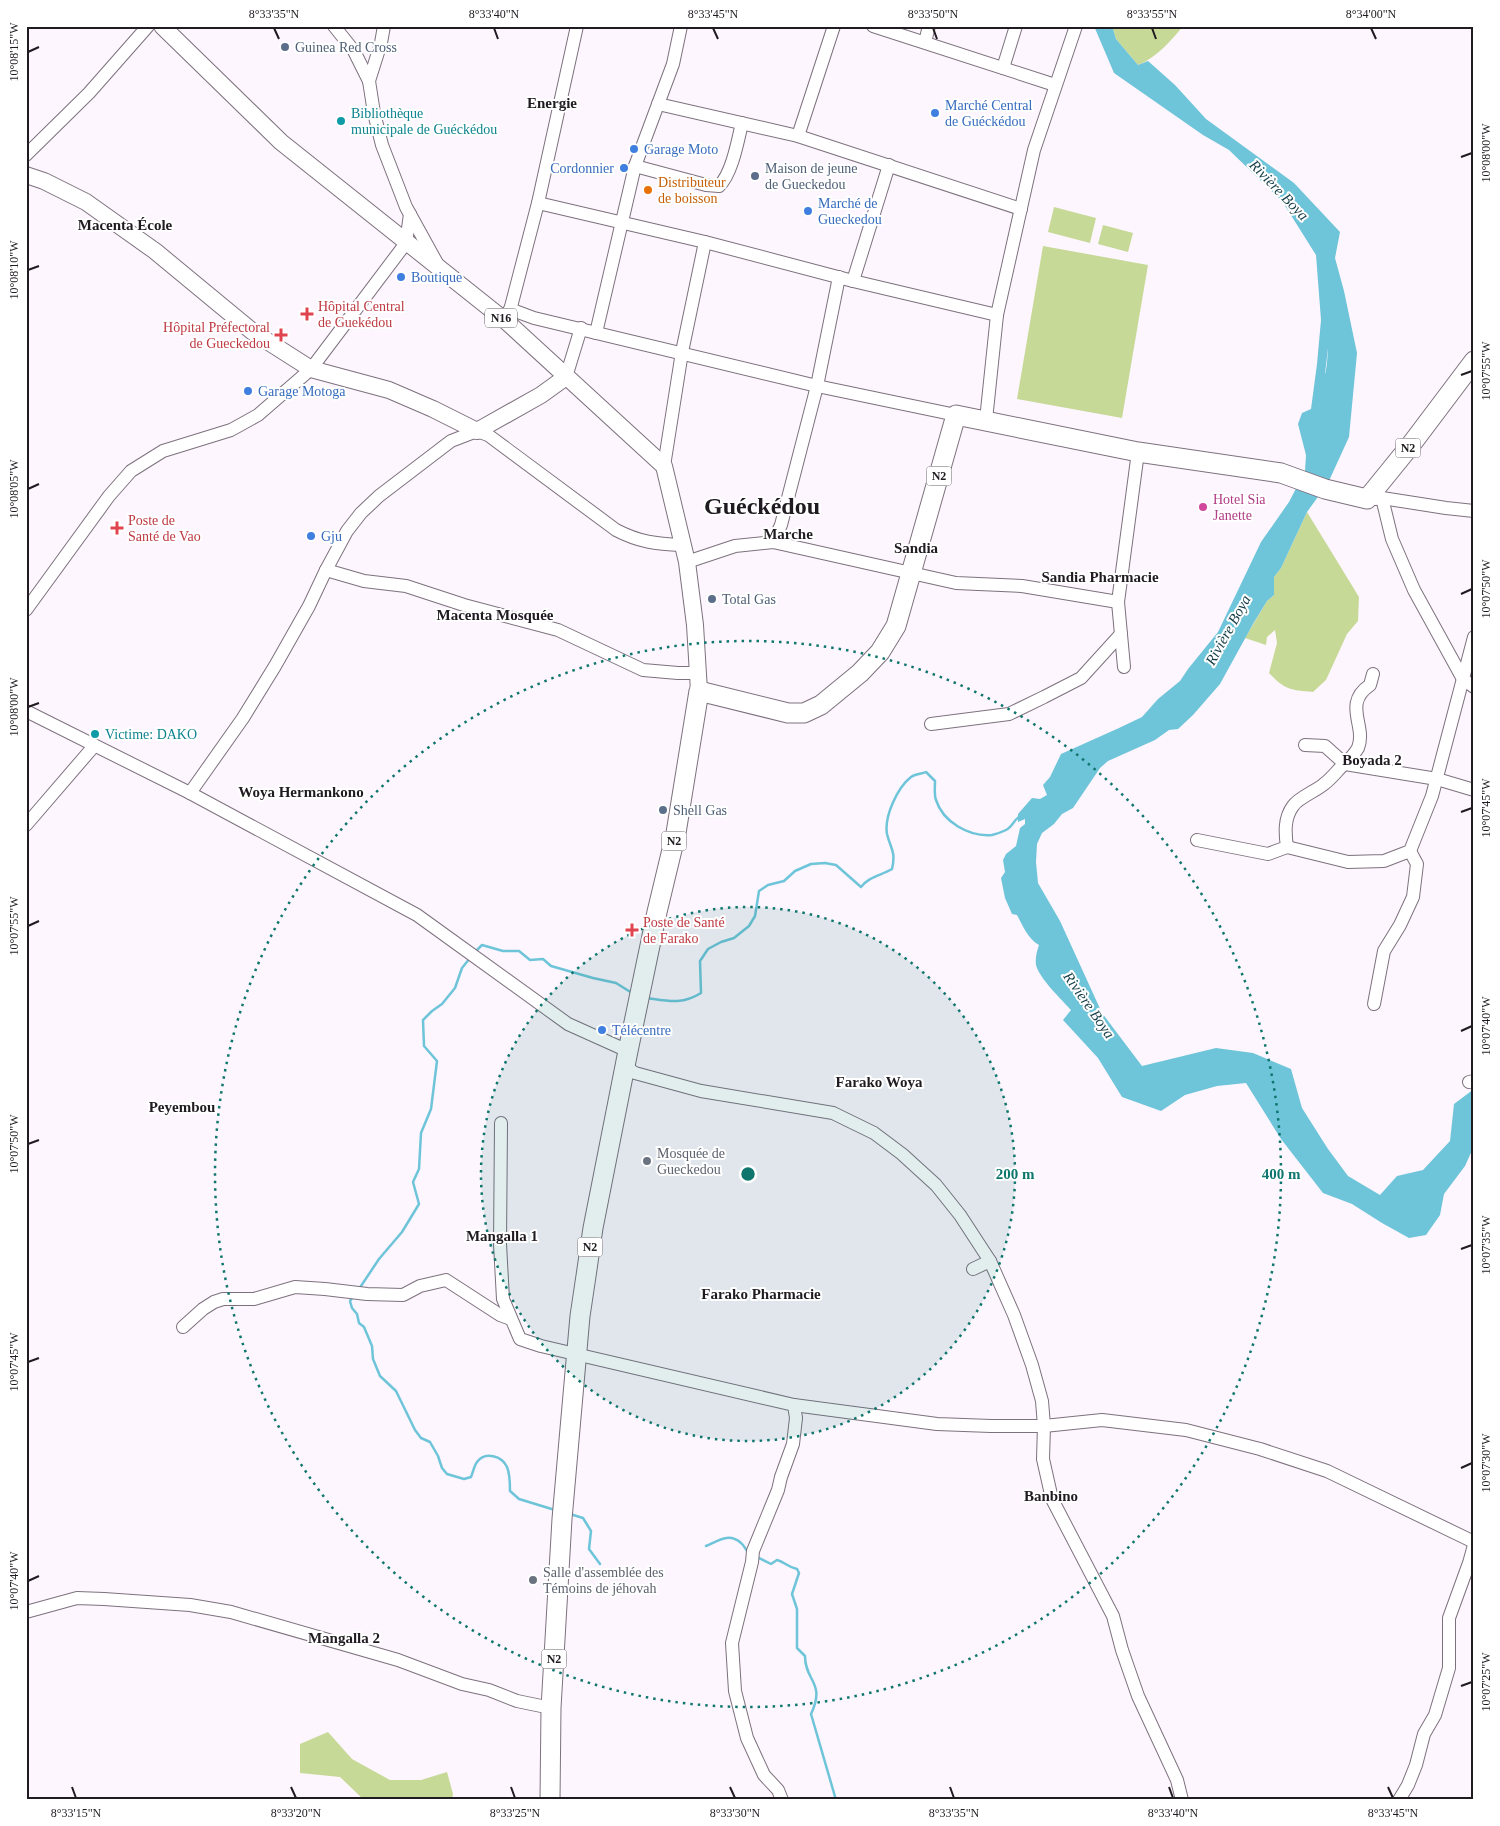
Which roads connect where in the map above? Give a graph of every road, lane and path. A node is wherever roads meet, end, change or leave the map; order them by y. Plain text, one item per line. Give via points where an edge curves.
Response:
1 (148, 26) edge
2 (162, 26) edge
3 (334, 26) edge
4 (384, 26) edge
5 (576, 26) edge
6 (681, 26) edge
7 (834, 26) edge
8 (873, 26) edge
9 (929, 26) edge
10 (1016, 26) edge
11 (1076, 26) edge
12 (925, 42) junction
13 (1003, 68) junction
14 (370, 81) junction
15 (1055, 85) junction
16 (658, 104) junction
17 (742, 123) junction
18 (798, 136) junction
19 (26, 155) edge
20 (889, 165) junction
21 (636, 166) junction
22 (26, 174) edge
23 (538, 203) junction
24 (1021, 209) junction
25 (410, 214) junction
26 (621, 223) junction
27 (705, 242) junction
28 (406, 243) junction
29 (440, 270) junction
30 (839, 277) junction
31 (852, 281) junction
32 (997, 315) junction
33 (509, 316) junction
34 (581, 328) junction
35 (596, 332) junction
36 (682, 352) junction
37 (1474, 361) edge
38 (311, 370) junction
39 (566, 377) junction
40 (817, 386) junction
41 (956, 414) junction
42 (986, 420) junction
43 (477, 431) junction
44 (1138, 452) junction
45 (664, 466) junction
46 (1375, 499) junction
47 (1474, 511) edge
48 (773, 542) junction
49 (682, 545) junction
50 (687, 562) junction
51 (326, 570) junction
52 (912, 573) junction
53 (1118, 602) junction
54 (27, 607) edge
55 (1121, 634) junction
56 (1474, 637) edge
57 (1124, 667) dead end
58 (1373, 674) dead end
59 (1463, 679) junction
60 (698, 682) junction
61 (1474, 687) edge
62 (26, 710) edge
63 (930, 724) dead end
64 (1305, 745) dead end
65 (94, 746) junction
66 (1344, 764) junction
67 (1437, 779) junction
68 (1474, 790) edge
69 (190, 793) junction
70 (26, 825) edge
71 (1197, 840) dead end
72 (1286, 847) junction
73 (1410, 850) junction
74 (1374, 1004) dead end
75 (627, 1059) junction
76 (501, 1123) dead end
77 (990, 1260) junction
78 (974, 1269) dead end
79 (510, 1320) junction
80 (183, 1327) dead end
81 (578, 1354) junction
82 (794, 1405) junction
83 (1044, 1426) junction
84 (1474, 1544) edge
85 (26, 1612) edge
86 (551, 1708) junction
87 (550, 1800) edge
88 (782, 1800) edge
89 (1182, 1800) edge
90 (1399, 1800) edge

1 - 19 street via 89,93
2 - 28 main road, N16 via 281,142
3 - 14 street via 354,51
4 - 14 street
5 - 23 street
6 - 16 street via 673,64
7 - 18 street
8 - 12 street
9 - 12 street
10 - 13 street
11 - 15 street
12 - 13 street
13 - 15 street
14 - 25 street via 382,145
15 - 24 street via 1034,150
16 - 17 street
16 - 21 street
17 - 18 street
17 - 21 street via 728,172 719,186
18 - 20 street
20 - 24 street
20 - 31 street
21 - 26 street
22 - 38 main road via 86,202 155,251 253,332
23 - 26 street
23 - 33 street
24 - 32 street
25 - 28 street
25 - 29 street
26 - 27 street
26 - 35 street
27 - 30 street
27 - 36 street
28 - 29 main road, N16
28 - 38 street
29 - 33 main road, N16
30 - 31 street
30 - 40 street
31 - 32 street
32 - 42 street
33 - 34 street
33 - 39 main road, N16
34 - 35 street
34 - 39 street
35 - 36 street
36 - 40 street
36 - 45 street
37 - 46 highway, N2
38 - 43 main road via 389,390
38 - 54 street via 252,419 231,430 163,451 131,470
39 - 43 main road
39 - 45 main road, N16
40 - 41 street
40 - 48 street via 781,525
41 - 42 highway
41 - 52 highway, N2
42 - 44 highway
43 - 49 street via 488,435 616,530 653,543
43 - 51 street via 451,441 379,496 347,531
44 - 46 highway via 1281,473 1325,489
44 - 53 street
45 - 49 main road
46 - 47 street
46 - 59 street via 1414,590
48 - 50 street via 735,546
48 - 52 street
49 - 50 main road
50 - 60 main road
51 - 60 street via 364,581 406,586 464,606 558,630 643,670 678,673
51 - 69 street via 276,666
52 - 53 street via 956,583 1022,586
52 - 60 highway, N2 via 896,626 880,652 860,674 821,705 804,713 788,712
53 - 55 street
55 - 57 street
55 - 63 street via 1081,678 1009,714
56 - 59 street
58 - 66 street via 1370,685 1362,691 1356,705 1361,736 1351,759
59 - 61 street
59 - 67 street
60 - 75 highway, N2 via 689,762 676,832
62 - 65 street
64 - 66 street via 1325,746
65 - 69 street
65 - 70 street
66 - 67 street
66 - 72 street via 1325,784 1293,805 1286,823
67 - 68 street
67 - 73 street
69 - 75 street via 417,915 568,1024
71 - 72 street via 1268,854
72 - 73 street via 1348,862 1384,861
73 - 74 street via 1417,864 1413,897 1384,951
75 - 77 street via 635,1073 701,1091 833,1113 874,1133 936,1185
75 - 81 highway, N2 via 593,1228 580,1316
76 - 79 street via 500,1253 503,1299
77 - 78 street
77 - 83 street via 1032,1365 1042,1401
79 - 80 street via 446,1280 420,1286 403,1295 295,1287 254,1299 223,1299 203,1309
79 - 81 street via 520,1339
81 - 82 street
81 - 86 highway, N2 via 562,1519
82 - 83 street via 937,1424
82 - 88 street via 793,1444 753,1551 732,1643 734,1691 746,1738 764,1775 778,1790
83 - 84 street via 1102,1420 1186,1430 1260,1448 1327,1471
83 - 89 street via 1043,1459 1052,1499 1113,1616 1138,1696 1177,1780
84 - 90 street via 1449,1618 1449,1668 1436,1715 1424,1734 1416,1765
85 - 86 street via 77,1598 190,1605 230,1612 398,1660 517,1701
86 - 87 highway, N2

